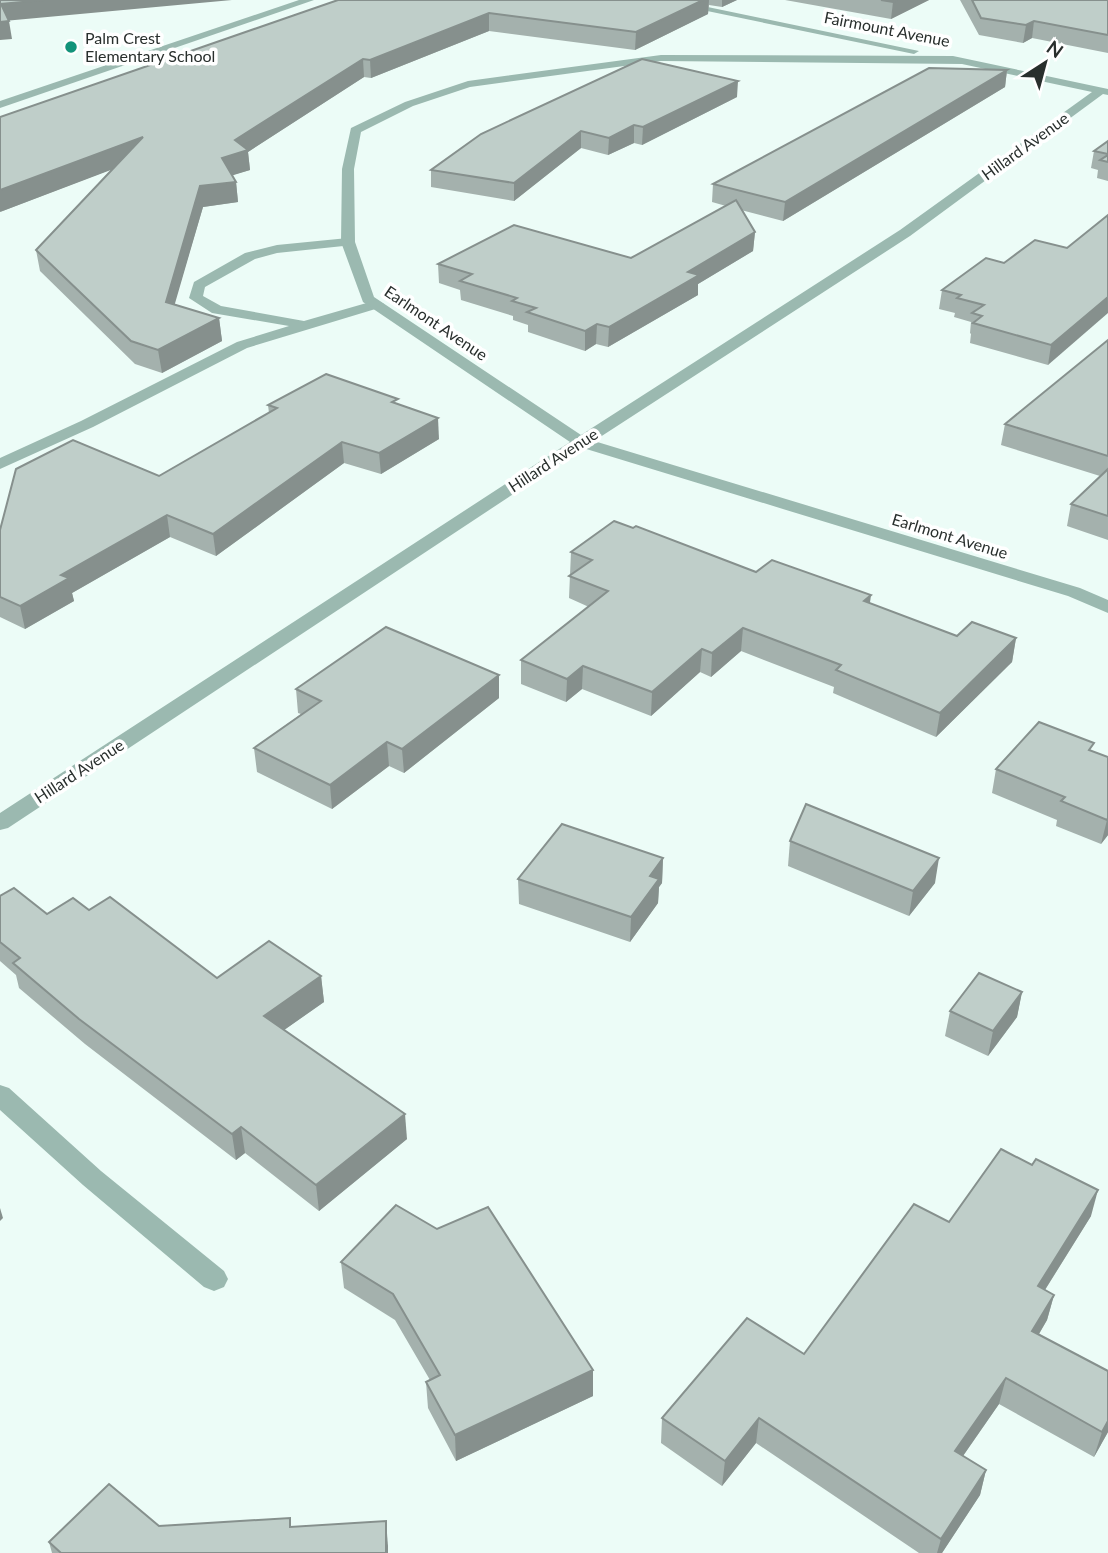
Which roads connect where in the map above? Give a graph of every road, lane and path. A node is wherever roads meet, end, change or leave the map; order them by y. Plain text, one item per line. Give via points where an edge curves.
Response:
1 (309, 0) edge
2 (659, 0) edge
3 (965, 61) junction
4 (1105, 91) edge
5 (0, 105) edge
6 (348, 242) junction
7 (377, 304) junction
8 (309, 324) junction
9 (581, 442) junction
10 (0, 464) edge
11 (1108, 607) edge
12 (0, 823) edge
13 (0, 1095) edge
14 (214, 1279) dead end

1 - 5 street
2 - 3 street, Fairmount Avenue
3 - 4 street, Fairmount Avenue
3 - 6 street, Earlmont Avenue via 661,58 468,85 409,104 355,130 348,169
4 - 9 street, Hillard Avenue via 905,233
6 - 7 street, Earlmont Avenue via 368,299
6 - 8 street via 250,256 199,285 196,298 217,310
7 - 8 street
7 - 9 street, Earlmont Avenue
8 - 10 street via 242,345
9 - 11 street, Earlmont Avenue via 1074,592
9 - 12 street, Hillard Avenue
13 - 14 street

